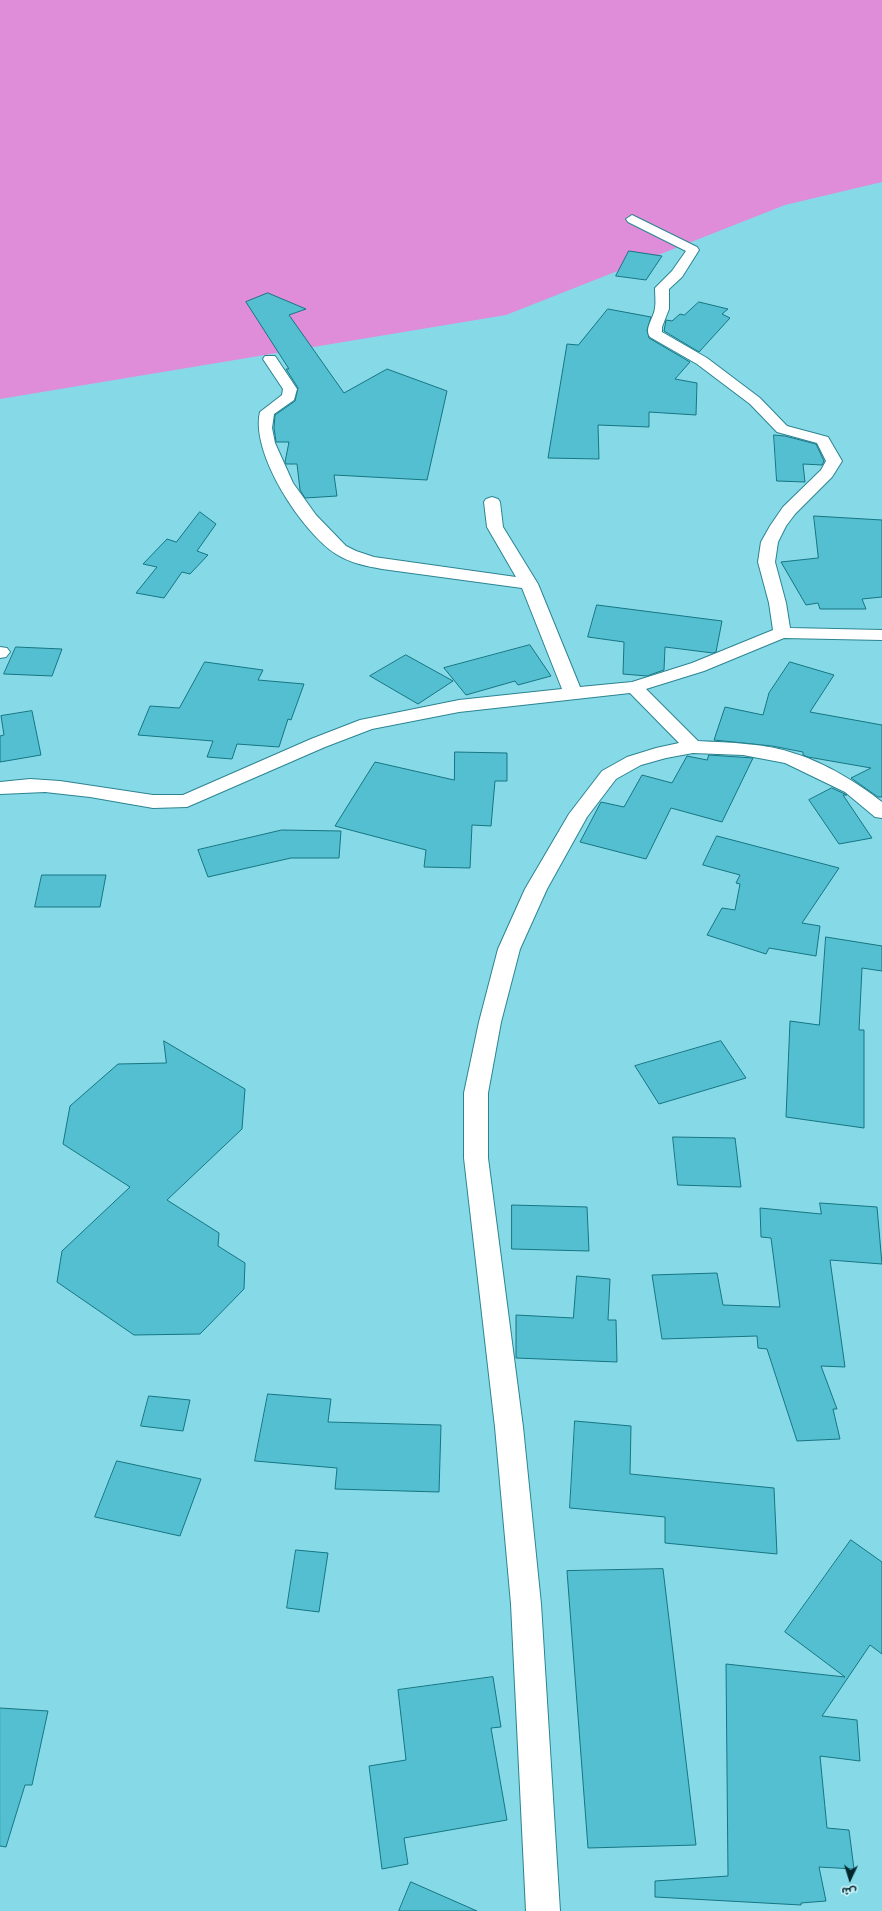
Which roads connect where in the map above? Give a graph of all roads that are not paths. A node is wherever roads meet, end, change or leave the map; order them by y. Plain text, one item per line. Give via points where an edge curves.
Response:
1 (632, 219) dead end
2 (270, 359) dead end
3 (492, 502) dead end
4 (529, 584) junction
5 (782, 633) junction
6 (882, 635) edge
7 (634, 687) junction
8 (572, 694) junction
9 (692, 747) junction
10 (0, 788) edge
11 (882, 812) edge
12 (543, 1911) edge

1 - 5 street via 693,250 677,274 662,288 662,309 655,334 702,361 755,401 782,429 823,440 834,461 829,470 796,501 771,539 767,553
2 - 4 street via 291,393 268,412 265,430 268,447 283,480 309,518 334,545 349,555 368,560
3 - 4 street via 495,527
4 - 8 street
5 - 6 street
5 - 7 street via 692,669
7 - 8 street
7 - 9 street
8 - 10 street via 459,706 367,724 187,801 170,804 72,788
9 - 11 street via 743,749 790,758 852,788
9 - 12 street via 634,761 609,775 580,814 536,889 508,949 476,1093 476,1158 526,1604

